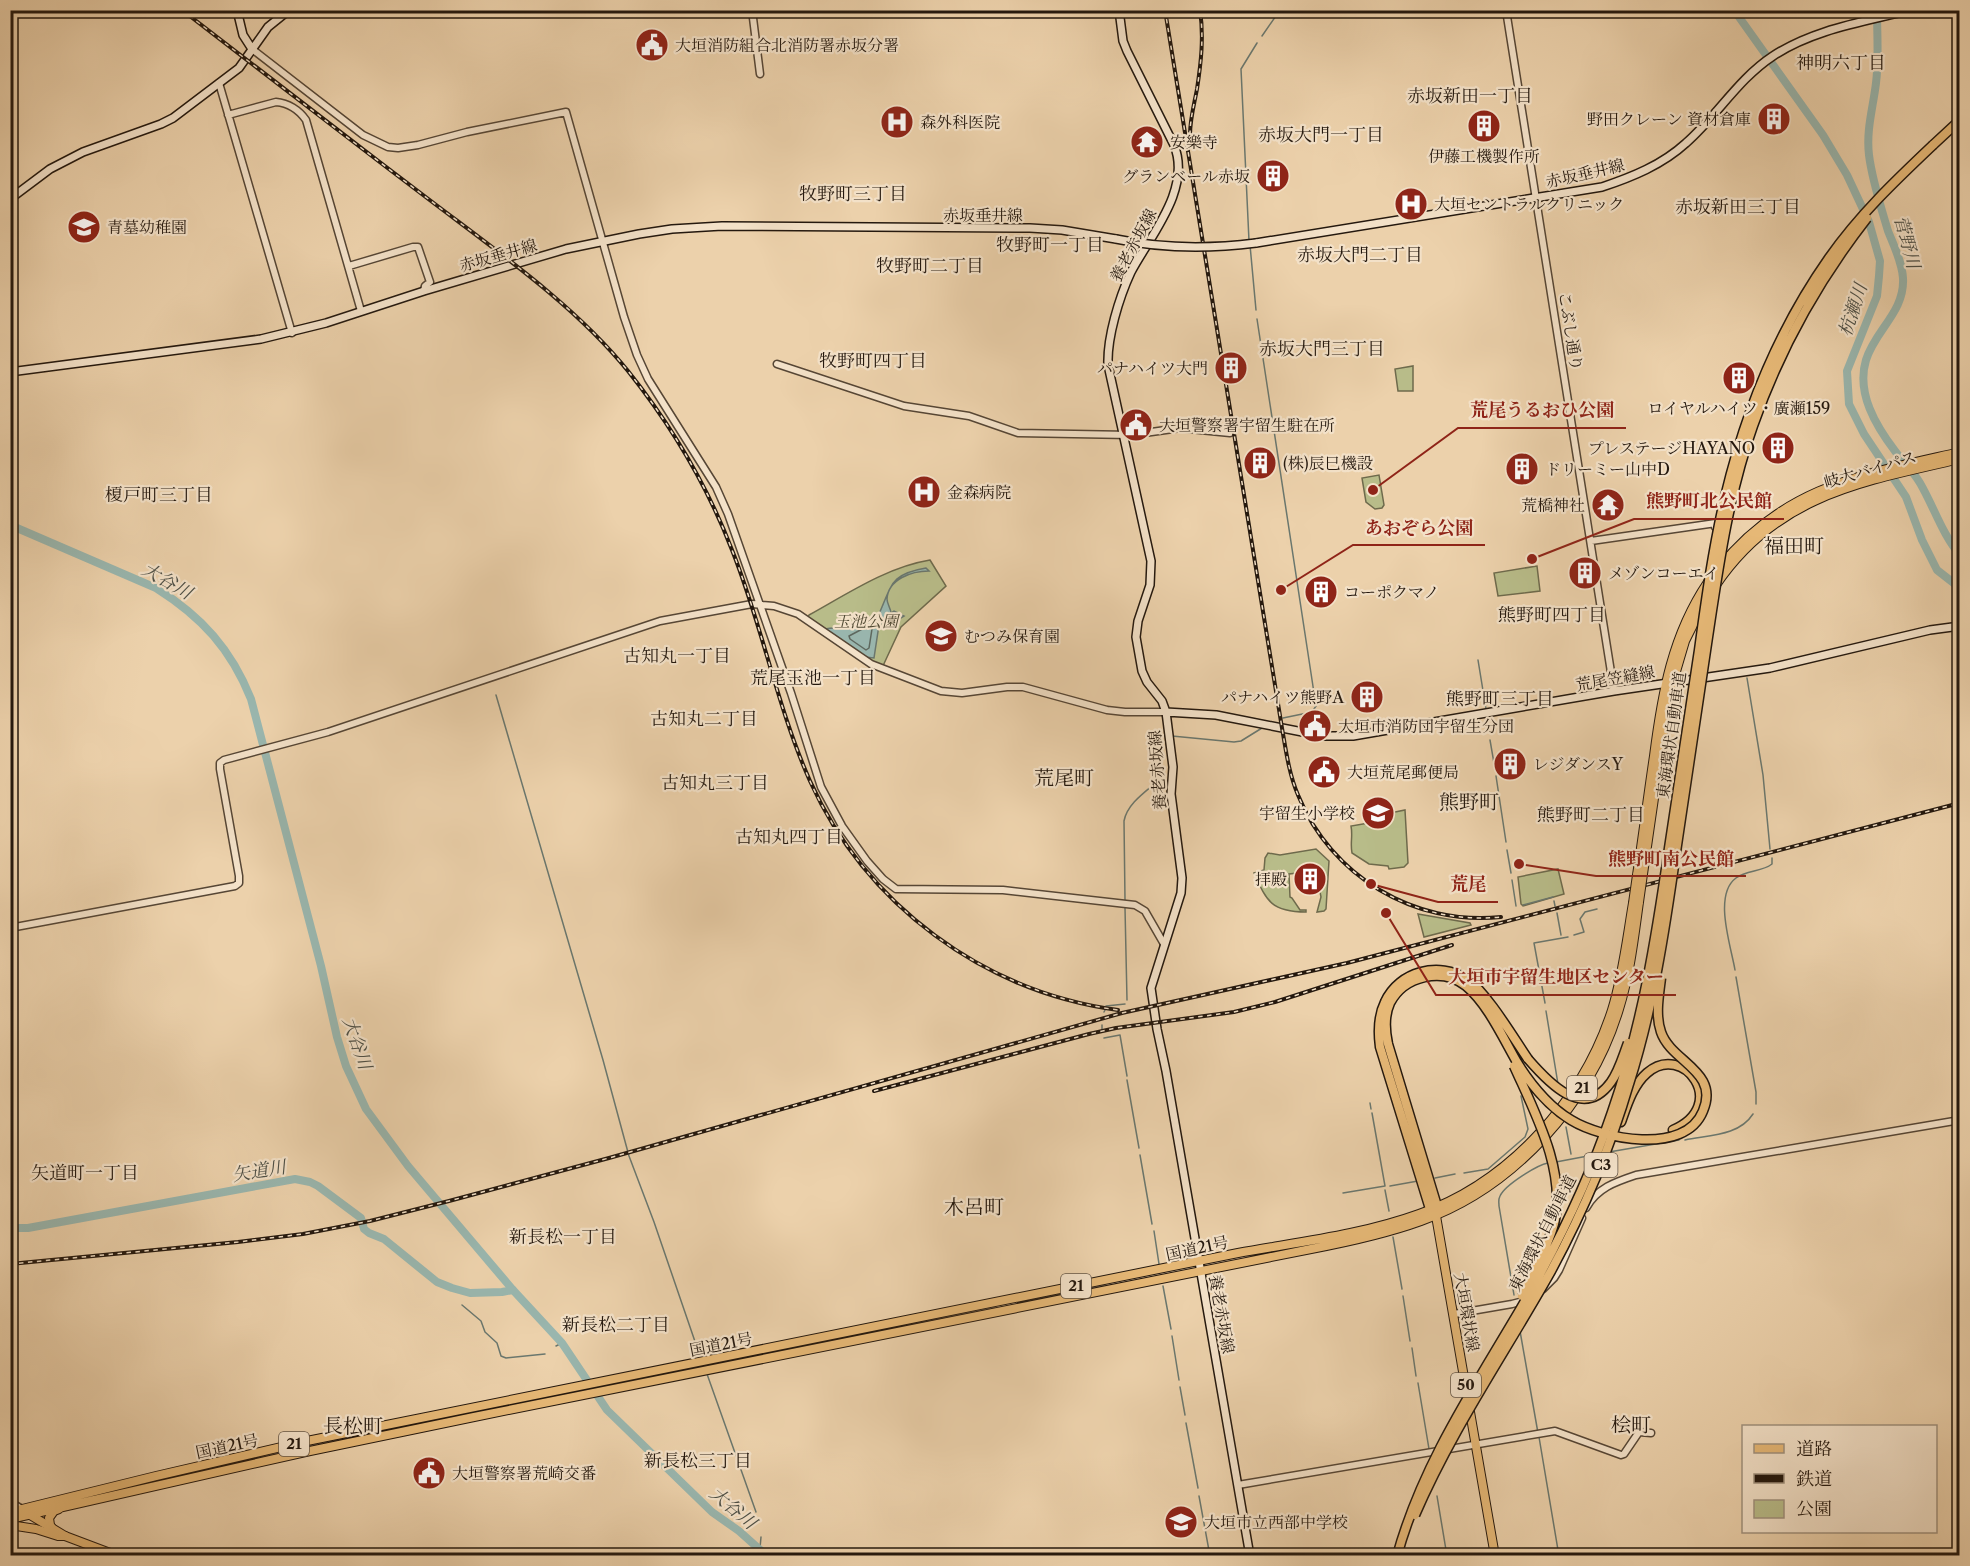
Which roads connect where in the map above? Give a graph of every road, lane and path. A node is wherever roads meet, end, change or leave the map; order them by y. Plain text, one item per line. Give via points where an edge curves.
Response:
1 (237, 10) edge
2 (289, 10) edge
3 (752, 10) edge
4 (1119, 10) edge
5 (1506, 10) edge
6 (1911, 10) edge
7 (252, 49) junction
8 (760, 74) dead end
9 (219, 83) junction
10 (228, 115) junction
11 (1959, 120) edge
12 (1933, 145) junction
13 (10, 198) edge
14 (1536, 198) junction
15 (603, 240) junction
16 (349, 266) junction
17 (424, 291) junction
18 (361, 312) junction
19 (292, 333) junction
20 (777, 364) dead end
21 (10, 372) edge
22 (1230, 433) dead end
23 (1124, 435) junction
24 (1958, 455) edge
25 (1591, 541) junction
26 (1726, 565) junction
27 (761, 604) junction
28 (1959, 626) edge
29 (1669, 683) junction
30 (1614, 691) junction
31 (1166, 712) junction
32 (1674, 867) junction
33 (1660, 906) junction
34 (10, 928) edge
35 (1164, 944) junction
36 (1490, 1011) junction
37 (1521, 1062) junction
38 (1959, 1120) edge
39 (1434, 1210) junction
40 (1581, 1212) junction
41 (1199, 1261) junction
42 (1201, 1271) junction
43 (1454, 1314) junction
44 (1474, 1386) junction
45 (1651, 1433) dead end
46 (1476, 1444) junction
47 (1238, 1485) junction
48 (98, 1498) junction
49 (10, 1502) edge
50 (10, 1512) edge
51 (26, 1512) junction
52 (10, 1519) edge
53 (10, 1525) edge
54 (54, 1531) junction
55 (65, 1536) junction
56 (118, 1556) edge
57 (1250, 1556) edge
58 (1399, 1556) edge
59 (1495, 1556) edge

1 - 7 main road via 243,35
2 - 7 main road via 268,27
3 - 8 street
4 - 23 main road, 養老赤坂線 via 1127,51 1178,158 1172,197 1159,228 1126,283 1108,343 1108,365
5 - 14 street, こぶし通り
6 - 14 main road, 赤坂垂井線 via 1830,30 1773,56 1748,77 1685,145 1636,176 1602,187
7 - 9 main road via 239,68
7 - 15 street via 363,135 388,147 418,146 566,112
9 - 10 street
9 - 13 main road via 173,118 83,152 50,169
10 - 16 street via 276,102 284,102 301,113
10 - 19 street
11 - 12 highway, 東海環状自動車道 / C3
12 - 32 highway, 東海環状自動車道 / C3, bridge via 1878,204 1835,261 1781,357 1752,427 1719,564
12 - 33 highway, 東海環状自動車道 / C3, bridge via 1870,207 1829,258 1787,329 1746,424 1716,542
14 - 15 main road, 赤坂垂井線, bridge via 1221,248 1152,246 1030,228 722,226
14 - 25 street, こぶし通り
15 - 17 main road, 赤坂垂井線
15 - 27 street via 637,355 716,487
16 - 17 street via 418,247 430,282
16 - 18 street
17 - 18 main road, 赤坂垂井線
18 - 19 main road, 赤坂垂井線
19 - 21 main road, 赤坂垂井線
20 - 23 street via 904,406 969,416 1011,432
22 - 23 street via 1170,429
23 - 31 main road, 養老赤坂線 via 1152,570 1136,629 1138,654 1147,682
24 - 26 main road, 岐大バイパス / 21 via 1871,476 1826,494 1788,514
25 - 26 street via 1716,523 1716,545
25 - 30 street, こぶし通り
26 - 29 main road, 岐大バイパス / 21, bridge via 1688,626
27 - 31 street via 788,609 871,664 941,691 962,693 1023,687 1107,710
27 - 34 street via 660,621 332,730 229,759 220,763 220,769 239,883
27 - 35 street via 821,787 842,826 883,879 902,890 1003,890 1135,905 1145,911
28 - 29 main road, 荒尾笠縫線 via 1770,668
29 - 30 main road, 荒尾笠縫線
29 - 39 main road, 岐大バイパス / 21, bridge via 1630,966 1619,1009 1597,1062 1575,1099 1538,1143 1503,1175 1465,1201
30 - 31 main road, 荒尾笠縫線 via 1339,737 1216,715
31 - 35 main road, 養老赤坂線 via 1182,886
32 - 37 highway, bridge via 1658,1018 1668,1046 1702,1079 1706,1099 1699,1119 1683,1132 1663,1138 1631,1139 1602,1134 1580,1126 1551,1106 1530,1082
32 - 40 highway, 東海環状自動車道 / C3, bridge via 1638,1055 1612,1136
33 - 37 highway, bridge via 1636,1014 1610,1084 1593,1096 1572,1097
33 - 44 highway, 東海環状自動車道 / C3, bridge via 1638,1025 1602,1143 1544,1268
35 - 41 main road, 養老赤坂線 via 1152,998
36 - 37 highway
36 - 37 highway
36 - 39 highway via 1468,987 1438,976 1407,985 1387,1011 1388,1044
37 - 40 highway, bridge via 1564,1110 1593,1126 1603,1129 1612,1131 1621,1133 1653,1134 1682,1126 1699,1107 1699,1085 1678,1066 1659,1066 1647,1072 1631,1096 1619,1125 1616,1136 1608,1157
37 - 44 highway, bridge via 1554,1169 1556,1212 1545,1248
38 - 43 street via 1614,1182 1594,1195 1548,1285 1527,1300
39 - 41 main road, 国道21号 / 21 via 1370,1228
39 - 42 main road, 国道21号 / 21 via 1372,1236
39 - 43 main road, 大垣環状線 / 50
40 - 58 highway, 東海環状自動車道 / C3, bridge via 1453,1436
41 - 42 main road, 養老赤坂線
41 - 51 main road, 国道21号 / 21 via 307,1442 156,1476
42 - 47 main road, 養老赤坂線
42 - 48 main road, 国道21号 / 21
43 - 46 main road, 大垣環状線 / 50
44 - 58 highway, 東海環状自動車道 / C3, bridge via 1420,1489
45 - 46 street via 1639,1432 1621,1455 1558,1431
46 - 47 street
46 - 59 main road, 大垣環状線 / 50
47 - 57 main road, 養老赤坂線
48 - 51 main road, 国道21号 / 21
48 - 54 main road, 21 via 54,1511 49,1521
49 - 51 street
50 - 51 main road, 国道21号 / 21
51 - 52 main road, 国道21号 / 21
51 - 54 main road
53 - 55 main road
54 - 55 main road
55 - 56 main road

